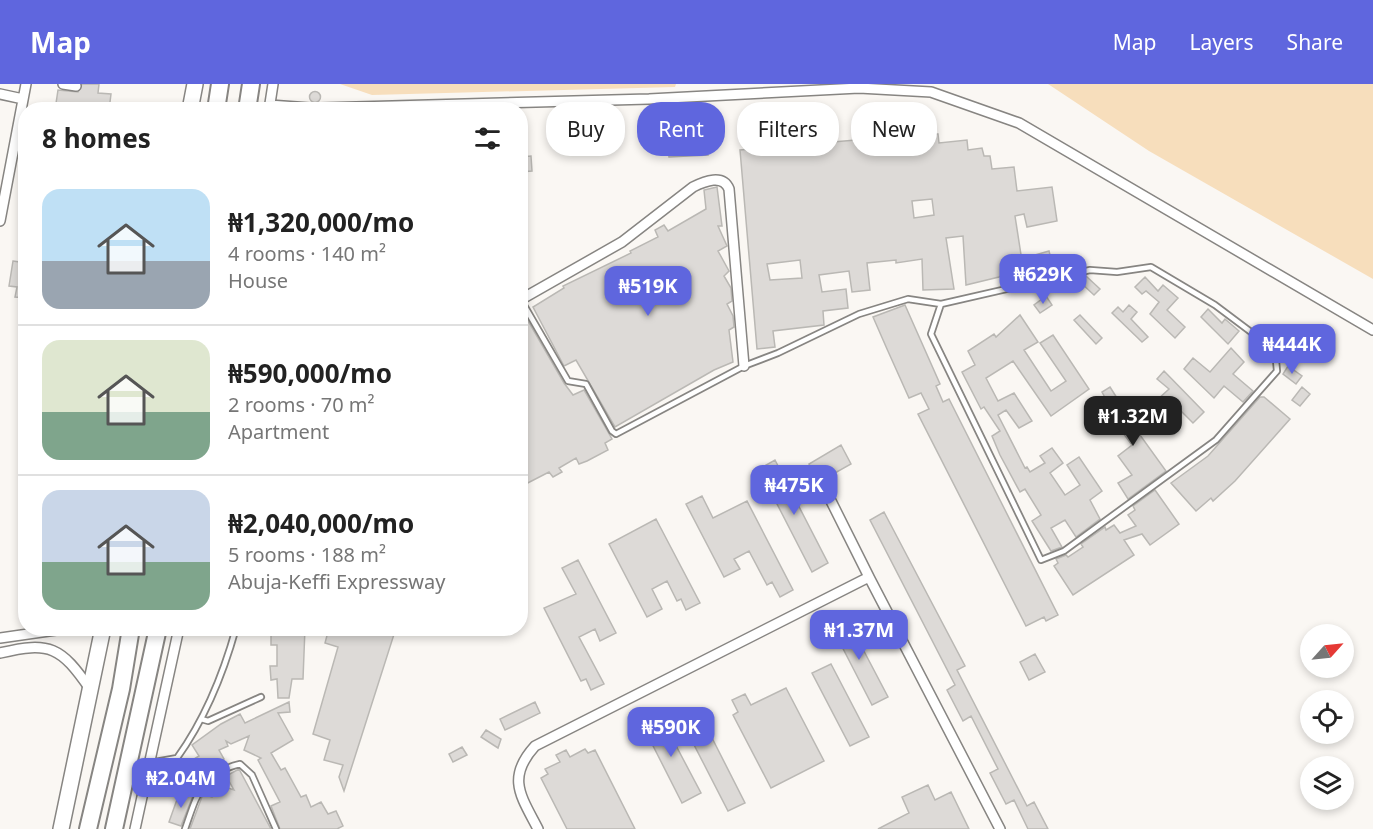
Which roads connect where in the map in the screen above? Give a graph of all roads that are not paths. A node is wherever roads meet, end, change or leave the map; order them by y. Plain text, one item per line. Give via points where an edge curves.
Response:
1 (26, 84) edge
2 (63, 84) edge
3 (195, 84) edge
4 (220, 84) edge
5 (251, 84) edge
6 (273, 84) edge
7 (76, 86) dead end
8 (0, 94) edge
9 (23, 99) junction
10 (22, 102) edge
11 (192, 102) edge
12 (217, 102) edge
13 (248, 102) edge
14 (271, 102) edge
15 (528, 102) edge
16 (18, 126) edge
17 (0, 221) edge
18 (528, 296) edge
19 (941, 304) junction
20 (528, 312) edge
21 (1373, 330) edge
22 (744, 366) junction
23 (828, 495) dead end
24 (869, 577) junction
25 (18, 635) edge
26 (101, 636) edge
27 (130, 636) edge
28 (156, 636) edge
29 (177, 636) edge
30 (233, 636) edge
31 (0, 638) edge
32 (0, 653) edge
33 (91, 690) junction
34 (261, 697) dead end
35 (201, 719) junction
36 (149, 763) junction
37 (61, 829) edge
38 (88, 829) edge
39 (114, 829) edge
40 (135, 829) edge
41 (185, 829) edge
42 (276, 829) edge
43 (538, 829) edge
44 (1000, 829) edge

1 - 9 street
2 - 7 street
3 - 11 highway
4 - 12 highway
5 - 13 highway
6 - 14 street
8 - 9 street
9 - 10 street
15 - 21 street via 859,88 931,93 1018,123
16 - 17 street
18 - 22 street via 622,242 693,187 721,180 729,189
19 - 19 lane via 931,334 1041,560 1064,551 1216,440 1277,371 1275,350 1215,305 1151,267 1117,272 1090,270
19 - 22 lane via 908,299 859,314
20 - 22 lane via 568,381 586,384 616,434
23 - 24 street
24 - 43 street via 535,746 521,765 518,790
24 - 44 street
25 - 31 street
26 - 33 highway
27 - 38 highway
28 - 39 highway
29 - 36 street
30 - 35 lane via 210,705
32 - 33 street via 33,647 54,650 68,659
33 - 37 highway
34 - 35 lane via 208,721
35 - 36 lane via 177,758
36 - 40 street
41 - 42 lane via 198,792 208,777 240,764 252,775

